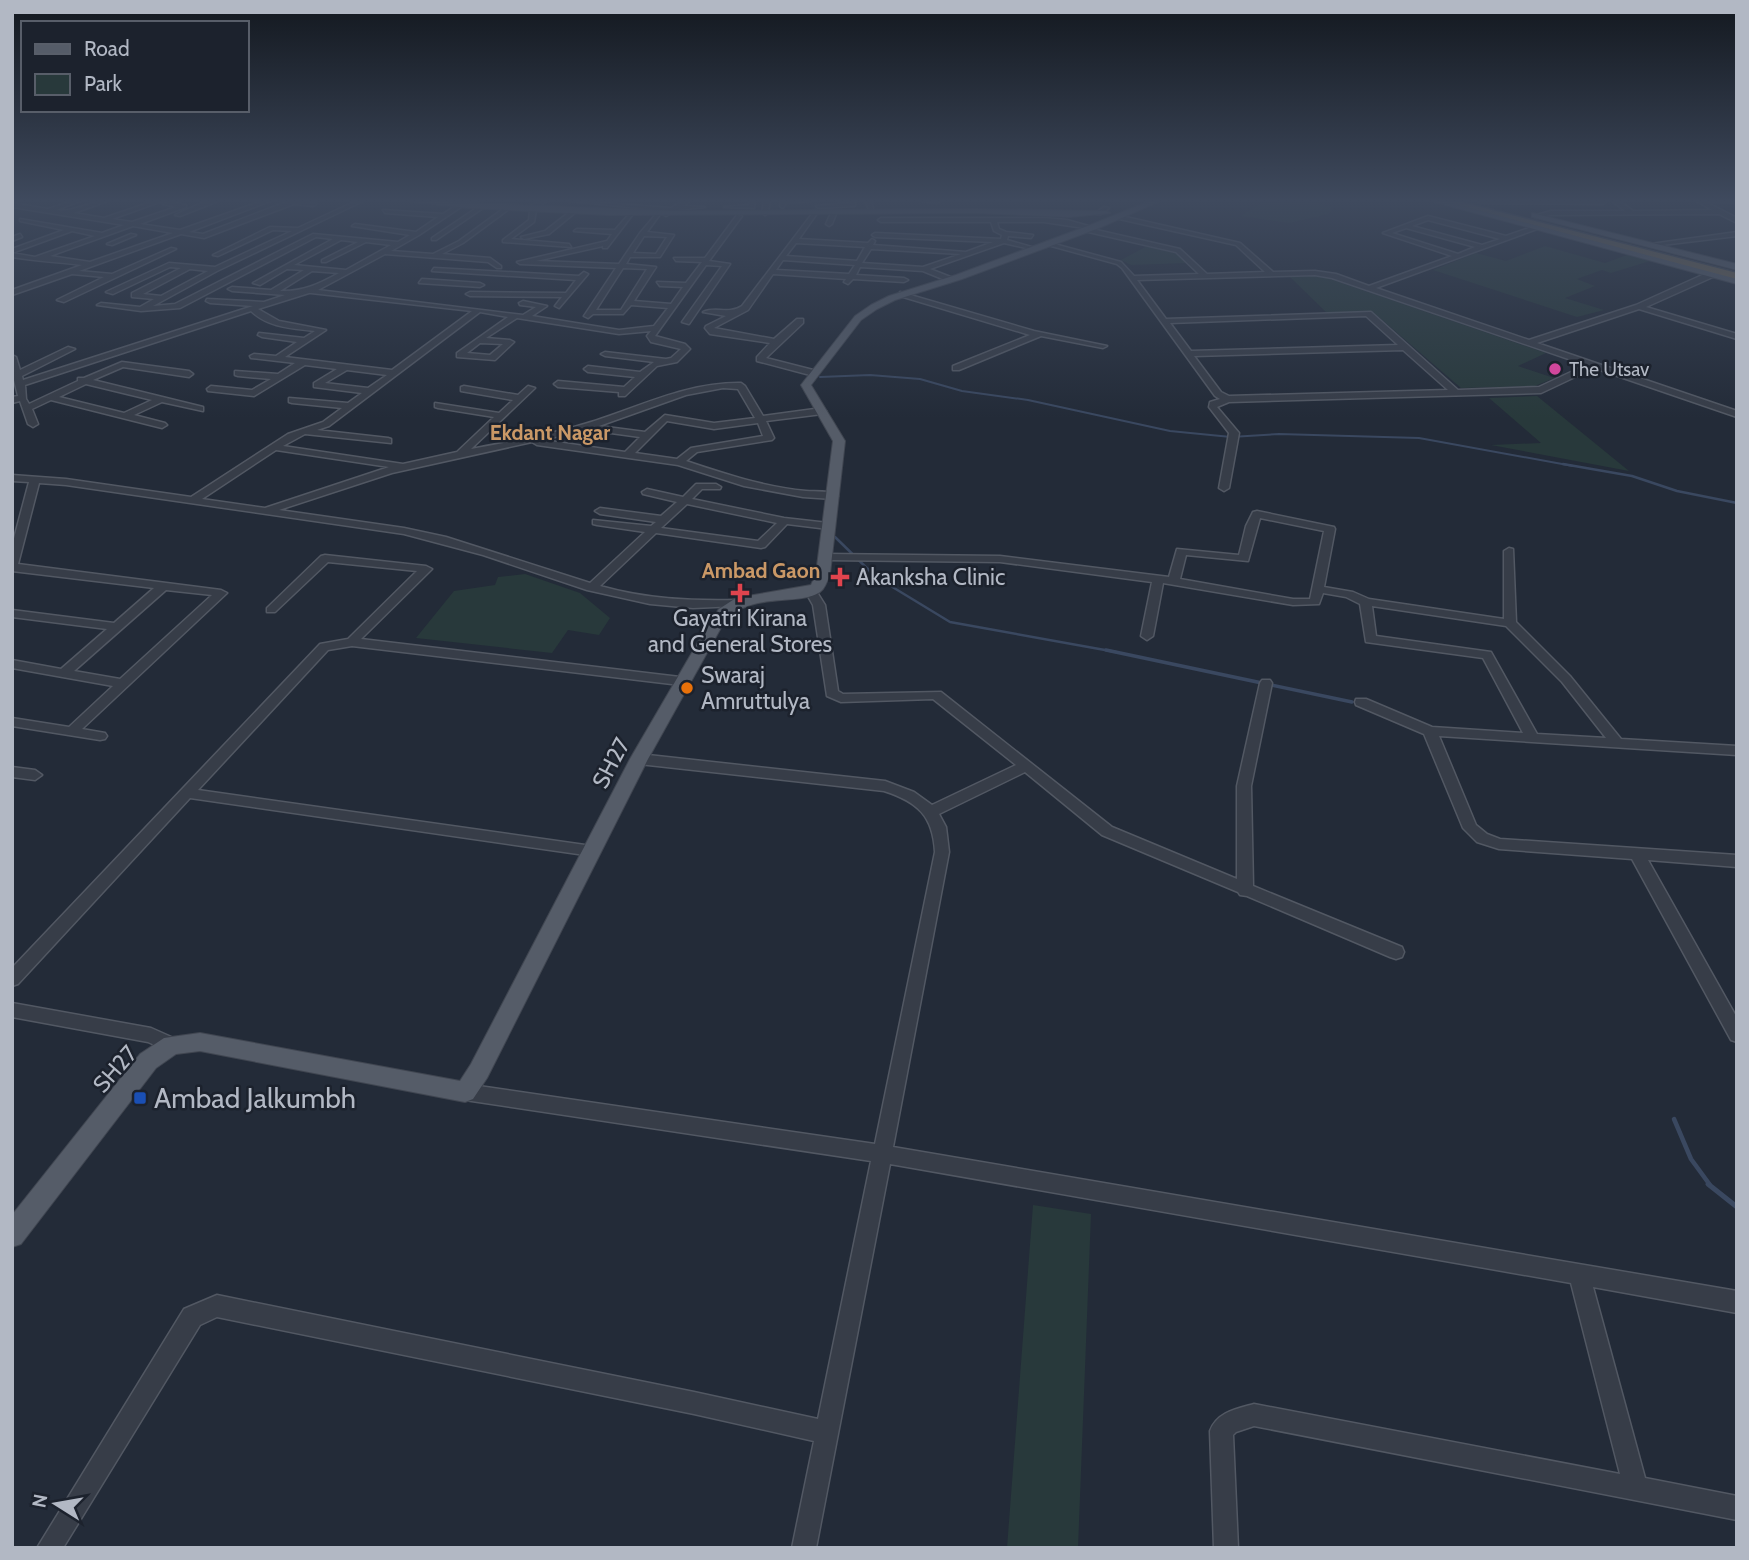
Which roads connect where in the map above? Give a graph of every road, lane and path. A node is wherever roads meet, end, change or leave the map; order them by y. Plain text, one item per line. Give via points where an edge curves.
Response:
1 (68, 273) edge
2 (79, 273) edge
3 (120, 273) edge
4 (152, 273) edge
5 (179, 273) edge
6 (210, 273) edge
7 (241, 273) edge
8 (275, 273) edge
9 (305, 273) edge
10 (345, 273) edge
11 (488, 273) edge
12 (492, 273) junction
13 (585, 273) edge
14 (617, 273) edge
15 (648, 273) edge
16 (697, 273) edge
17 (721, 273) edge
18 (772, 273) edge
19 (882, 273) edge
20 (933, 273) edge
21 (967, 273) edge
22 (1129, 273) edge
23 (1202, 273) edge
24 (1412, 273) edge
25 (1707, 273) edge
26 (1271, 274) joint
27 (1712, 274) junction
28 (113, 276) junction
29 (235, 276) junction
30 (1205, 276) junction
31 (581, 278) junction
32 (1134, 278) junction
33 (138, 279) junction
34 (950, 280) junction
35 (422, 281) dead end
36 (1737, 281) edge
37 (480, 285) junction
38 (904, 287) junction
39 (1370, 288) junction
40 (24, 289) junction
41 (232, 289) dead end
42 (310, 290) junction
43 (43, 291) dead end
44 (52, 292) dead end
45 (110, 292) dead end
46 (274, 292) junction
47 (12, 293) edge
48 (470, 293) junction
49 (74, 294) junction
50 (299, 294) junction
51 (567, 295) junction
52 (161, 298) junction
53 (678, 299) junction
54 (61, 300) dead end
55 (210, 301) dead end
56 (630, 303) junction
57 (101, 305) dead end
58 (269, 305) junction
59 (559, 306) dead end
60 (456, 307) junction
61 (1639, 307) junction
62 (141, 309) junction
63 (254, 310) junction
64 (478, 310) junction
65 (591, 312) junction
66 (638, 312) dead end
67 (707, 312) dead end
68 (495, 313) junction
69 (735, 314) junction
70 (519, 317) junction
71 (800, 321) dead end
72 (1165, 321) junction
73 (686, 322) dead end
74 (457, 326) junction
75 (581, 326) junction
76 (657, 328) junction
77 (492, 330) junction
78 (1036, 333) junction
79 (262, 335) dead end
80 (1737, 337) edge
81 (478, 340) junction
82 (305, 341) junction
83 (776, 342) junction
84 (1529, 343) junction
85 (1103, 345) dead end
86 (1405, 347) junction
87 (71, 349) dead end
88 (604, 354) dead end
89 (1188, 354) junction
90 (254, 356) dead end
91 (12, 357) edge
92 (277, 359) junction
93 (670, 361) junction
94 (303, 362) junction
95 (1593, 365) junction
96 (345, 367) junction
97 (956, 368) dead end
98 (588, 369) dead end
99 (238, 373) dead end
100 (395, 373) junction
101 (814, 373) junction
102 (189, 374) dead end
103 (48, 375) junction
104 (642, 375) junction
105 (279, 377) junction
106 (20, 379) junction
107 (83, 380) junction
108 (558, 384) dead end
109 (211, 388) dead end
110 (531, 388) dead end
111 (464, 389) dead end
112 (370, 391) junction
113 (1456, 393) junction
114 (23, 397) junction
115 (50, 397) junction
116 (520, 398) junction
117 (162, 399) junction
118 (1228, 399) junction
119 (12, 400) edge
120 (292, 400) dead end
121 (438, 405) dead end
122 (349, 406) junction
123 (27, 408) junction
124 (200, 409) dead end
125 (822, 411) junction
126 (1737, 414) edge
127 (125, 416) junction
128 (501, 416) junction
129 (761, 420) junction
130 (33, 424) dead end
131 (162, 425) dead end
132 (586, 427) junction
133 (303, 431) junction
134 (647, 435) junction
135 (388, 441) dead end
136 (533, 441) junction
137 (273, 447) junction
138 (459, 455) junction
139 (627, 455) junction
140 (679, 462) junction
141 (404, 467) junction
142 (417, 468) dead end
143 (12, 478) edge
144 (35, 480) junction
145 (716, 487) dead end
146 (1224, 488) dead end
147 (647, 492) dead end
148 (832, 496) junction
149 (193, 500) junction
150 (685, 501) junction
151 (264, 511) junction
152 (664, 520) junction
153 (784, 521) junction
154 (828, 526) junction
155 (655, 529) junction
156 (1509, 551) dead end
157 (826, 557) junction
158 (12, 567) edge
159 (1158, 578) junction
160 (1174, 581) junction
161 (163, 586) junction
162 (591, 588) junction
163 (1318, 589) junction
164 (811, 591) junction
165 (1366, 602) junction
166 (723, 607) junction
167 (271, 610) dead end
168 (12, 613) edge
169 (1510, 623) junction
170 (117, 627) junction
171 (1147, 636) dead end
172 (352, 642) junction
173 (12, 664) edge
174 (63, 674) junction
175 (680, 681) junction
176 (1266, 683) dead end
177 (124, 684) junction
178 (1361, 702) dead end
179 (12, 722) edge
180 (72, 731) junction
181 (1430, 731) junction
182 (100, 736) dead end
183 (1533, 738) junction
184 (1618, 744) junction
185 (1737, 751) edge
186 (639, 759) junction
187 (1026, 766) junction
188 (12, 772) edge
189 (35, 775) dead end
190 (186, 793) junction
191 (930, 812) junction
192 (592, 851) junction
193 (1637, 854) junction
194 (1737, 861) edge
195 (1245, 891) junction
196 (1396, 953) dead end
197 (12, 979) edge
198 (12, 1010) edge
199 (1737, 1035) edge
200 (172, 1045) junction
201 (465, 1092) junction
202 (883, 1154) junction
203 (16, 1225) edge
204 (1579, 1275) junction
205 (1737, 1302) edge
206 (828, 1433) junction
207 (1636, 1488) junction
208 (1737, 1508) edge
209 (49, 1548) edge
210 (804, 1548) edge
211 (1226, 1548) edge

1 - 40 street
2 - 28 street
3 - 28 street
4 - 33 street
5 - 52 street via 135,295
6 - 52 street
7 - 29 street
8 - 29 street via 260,281
9 - 46 street
10 - 42 street
11 - 12 street
12 - 31 street
12 - 37 street
13 - 31 street
14 - 65 street
15 - 56 street
16 - 53 street
17 - 73 street
18 - 69 street via 746,308
19 - 38 street
20 - 34 street
21 - 34 main road
22 - 32 street
23 - 30 street
24 - 39 street
25 - 27 main road
26 - 30 street
26 - 39 street via 1325,274
27 - 36 main road
27 - 61 street
28 - 33 street
28 - 49 street
29 - 62 street via 177,306
30 - 32 street
31 - 51 street
32 - 72 street
33 - 45 street
34 - 38 main road
35 - 37 street
37 - 48 street
38 - 78 street
38 - 101 main road via 858,318
39 - 84 street
40 - 43 street
40 - 47 street
41 - 46 street
42 - 50 street
42 - 60 street
44 - 49 street
46 - 50 street
48 - 51 street
48 - 60 street
49 - 54 street
50 - 58 street
51 - 59 street
52 - 62 street
53 - 53 street via 656,290
53 - 56 street
53 - 66 street
53 - 76 street
55 - 58 street
56 - 65 street via 623,312
57 - 62 street
58 - 63 street
60 - 64 street
61 - 80 street
61 - 84 street
63 - 82 street via 268,320 322,330
63 - 103 street
64 - 68 street
64 - 74 street
65 - 75 street
67 - 69 street
68 - 70 street
68 - 70 street via 510,303 543,305
69 - 83 street via 709,329
70 - 75 street
70 - 77 street
71 - 83 street
72 - 86 street via 1368,314
72 - 89 street
74 - 77 street
74 - 100 street
75 - 76 street via 623,332
76 - 93 street via 652,339 686,348
77 - 81 street
78 - 85 street
78 - 97 street
79 - 82 street
81 - 81 street via 460,355 492,358 510,342
82 - 92 street
83 - 101 street via 760,359
84 - 95 street
86 - 89 street
86 - 113 street
87 - 106 street
88 - 93 street
89 - 118 street via 1218,394
90 - 92 street
91 - 106 street
92 - 94 street
93 - 104 street via 655,363
94 - 96 street
94 - 105 street
95 - 113 street via 1541,390
95 - 126 street
96 - 100 street
96 - 112 street via 317,384
98 - 104 street
99 - 105 street
100 - 112 street
101 - 125 main road via 806,385
102 - 107 street via 124,363
103 - 106 street
103 - 107 street
104 - 108 street via 624,392
105 - 109 street via 252,393
106 - 114 street
107 - 115 street
107 - 117 street
110 - 116 street
111 - 116 street
112 - 122 street
113 - 118 street
114 - 119 street
114 - 123 street
115 - 123 street
115 - 127 street
116 - 128 street
117 - 124 street
117 - 127 street
118 - 146 street via 1213,404 1234,433
120 - 122 street
121 - 128 street
122 - 133 street via 321,426
123 - 130 street
125 - 129 street
125 - 148 main road via 839,441
127 - 131 street
128 - 138 street
129 - 132 street via 742,387 729,385 657,402
129 - 134 street via 714,426 664,418
129 - 140 street via 768,439 694,450
132 - 134 street
132 - 136 street
133 - 135 street
133 - 137 street
134 - 139 street
136 - 138 street
136 - 139 street
137 - 141 street
137 - 149 street
138 - 141 street
139 - 140 street
140 - 148 street via 748,484
141 - 142 street
141 - 151 street
143 - 144 street
144 - 149 street
144 - 158 street
145 - 150 street via 702,485
147 - 150 street
148 - 154 main road
149 - 151 street
150 - 152 street
150 - 153 street
151 - 162 street via 427,536
152 - 155 street
152 - 155 street via 599,516
153 - 154 street
153 - 155 street via 761,545
154 - 157 main road
155 - 162 street
156 - 169 street
157 - 159 street via 1000,559
157 - 164 main road via 820,583
158 - 161 street
159 - 160 street
159 - 171 street
160 - 163 street via 1293,602 1315,602
160 - 163 street via 1181,551 1244,559 1257,514 1330,529
161 - 170 street
161 - 177 street via 221,593
162 - 166 street
163 - 165 street
164 - 166 main road
164 - 187 street via 818,605 832,693 842,698 936,695
165 - 169 street
165 - 183 street via 1370,639 1487,655
166 - 175 main road, SH27 / SH27
167 - 172 street via 325,558 426,569
168 - 170 street
169 - 184 street via 1566,679
170 - 174 street
172 - 175 street
172 - 190 street via 324,647
173 - 174 street
174 - 177 street
175 - 186 main road, SH27 / SH27
176 - 195 street via 1244,786
177 - 180 street
178 - 181 street
179 - 180 street
180 - 182 street
181 - 183 street
181 - 193 street via 1470,828 1482,838 1499,844
183 - 184 street
184 - 185 street
186 - 191 street via 885,786 905,791
186 - 192 main road, SH27 / SH27
187 - 191 street
187 - 195 street via 1107,831
188 - 189 street
190 - 192 street
190 - 197 street
191 - 202 street via 943,832 942,852
192 - 201 main road, SH27 / SH27
193 - 194 street
193 - 199 street
195 - 196 street
198 - 200 street via 151,1035
200 - 201 main road, SH27 / SH27 via 200,1042
200 - 203 main road, SH27 / SH27 via 148,1061
201 - 202 street
202 - 204 street
202 - 206 street
204 - 205 street
204 - 207 street
206 - 209 street via 217,1306 192,1317
206 - 210 street
207 - 208 street
207 - 211 street via 1254,1415 1229,1423 1221,1431

